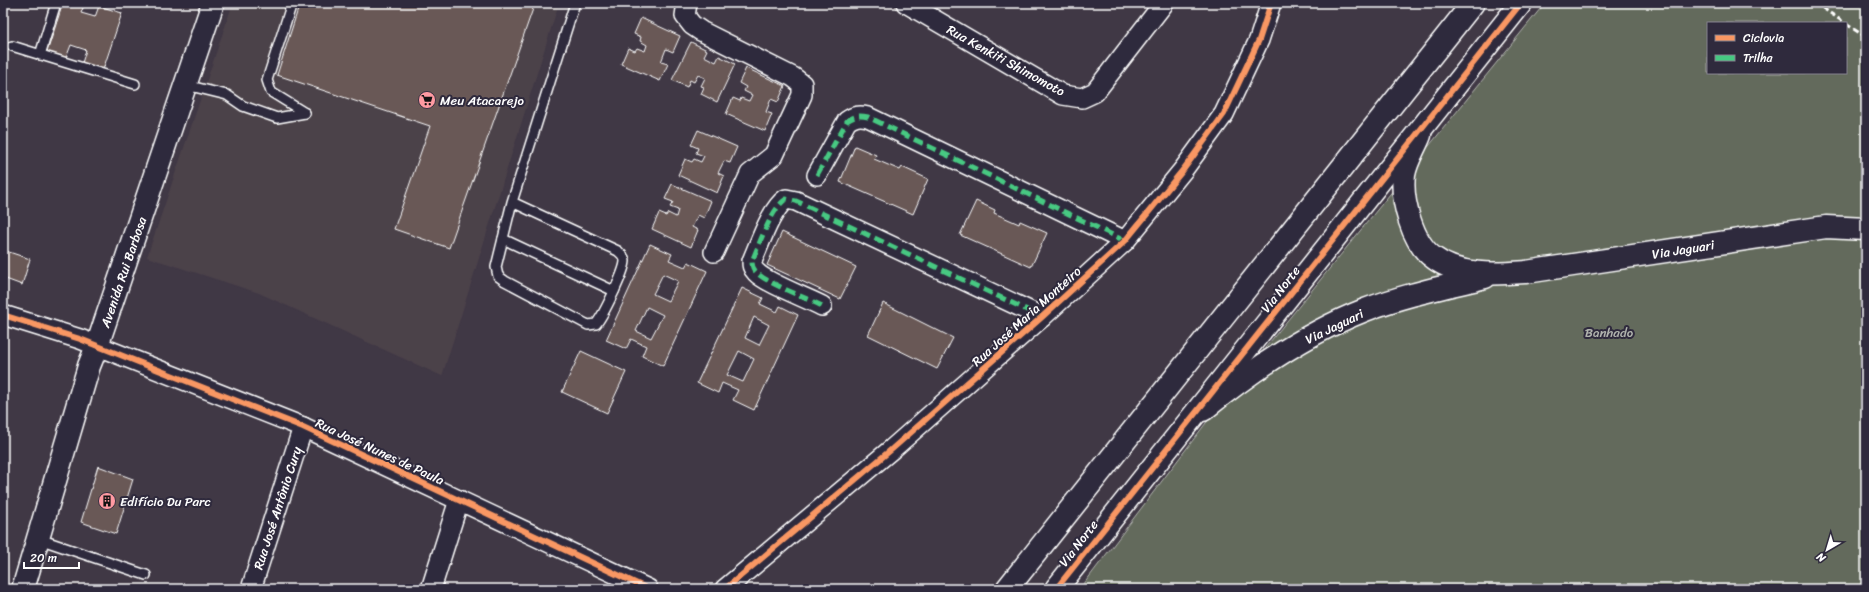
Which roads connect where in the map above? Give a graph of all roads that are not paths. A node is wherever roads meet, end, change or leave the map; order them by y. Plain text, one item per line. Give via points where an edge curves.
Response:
1 (56, 3) edge
2 (212, 3) edge
3 (292, 3) edge
4 (575, 3) edge
5 (687, 3) edge
6 (906, 3) edge
7 (1270, 3) edge
8 (1473, 3) edge
9 (1521, 3) edge
10 (1162, 4) edge
11 (12, 46) dead end
12 (40, 55) junction
13 (135, 84) dead end
14 (186, 84) junction
15 (1427, 121) junction
16 (818, 175) dead end
17 (512, 202) junction
18 (1866, 229) edge
19 (503, 239) junction
20 (1125, 241) junction
21 (714, 252) dead end
22 (1500, 274) junction
23 (614, 291) junction
24 (822, 306) dead end
25 (3, 315) edge
26 (1042, 317) junction
27 (98, 346) junction
28 (1188, 422) junction
29 (303, 427) junction
30 (459, 500) junction
31 (39, 539) junction
32 (146, 575) dead end
33 (23, 589) edge
34 (251, 589) edge
35 (431, 589) edge
36 (648, 589) edge
37 (725, 589) edge
38 (1007, 589) edge
39 (1056, 589) edge

1 - 12 lane
2 - 14 main road, Avenida Rui Barbosa
3 - 14 lane via 267,80 271,92 305,113 277,118 243,106 227,95
4 - 17 lane
5 - 21 street via 685,16 697,28 802,84 802,95 774,155 750,174
6 - 10 street, Rua Kenkiti Shimomoto via 1063,95 1082,98 1095,92
7 - 20 street, Rua José Maria Monteiro via 1259,40 1224,114 1184,170
8 - 38 main road, Via Norte
9 - 15 main road, Via Norte
11 - 12 lane
12 - 13 lane
14 - 27 main road, Avenida Rui Barbosa
15 - 22 main road, Via Jaguari via 1404,175 1408,214 1420,244 1444,264 1476,272
15 - 28 main road, Via Norte
16 - 20 street via 847,121 853,117 868,117
17 - 19 lane
17 - 23 lane via 618,251 625,262
18 - 22 main road, Via Jaguari via 1826,227
19 - 23 lane
19 - 23 lane via 496,267 498,276 588,325 596,324
20 - 26 street, Rua José Maria Monteiro
22 - 28 main road, Via Jaguari via 1408,295 1364,310 1322,329 1267,363
24 - 26 street via 764,278 752,266 774,213 786,199 796,201
25 - 27 street, Rua José Nunes de Paula
26 - 37 street, Rua José Maria Monteiro via 892,449
27 - 29 street, Rua José Nunes de Paula
27 - 31 main road, Avenida Rui Barbosa via 89,366
28 - 39 main road, Via Norte
29 - 30 street, Rua José Nunes de Paula
29 - 34 street, Rua José Antônio Cury
30 - 35 street
30 - 36 street, Rua José Nunes de Paula
31 - 32 lane
31 - 33 main road, Avenida Rui Barbosa

